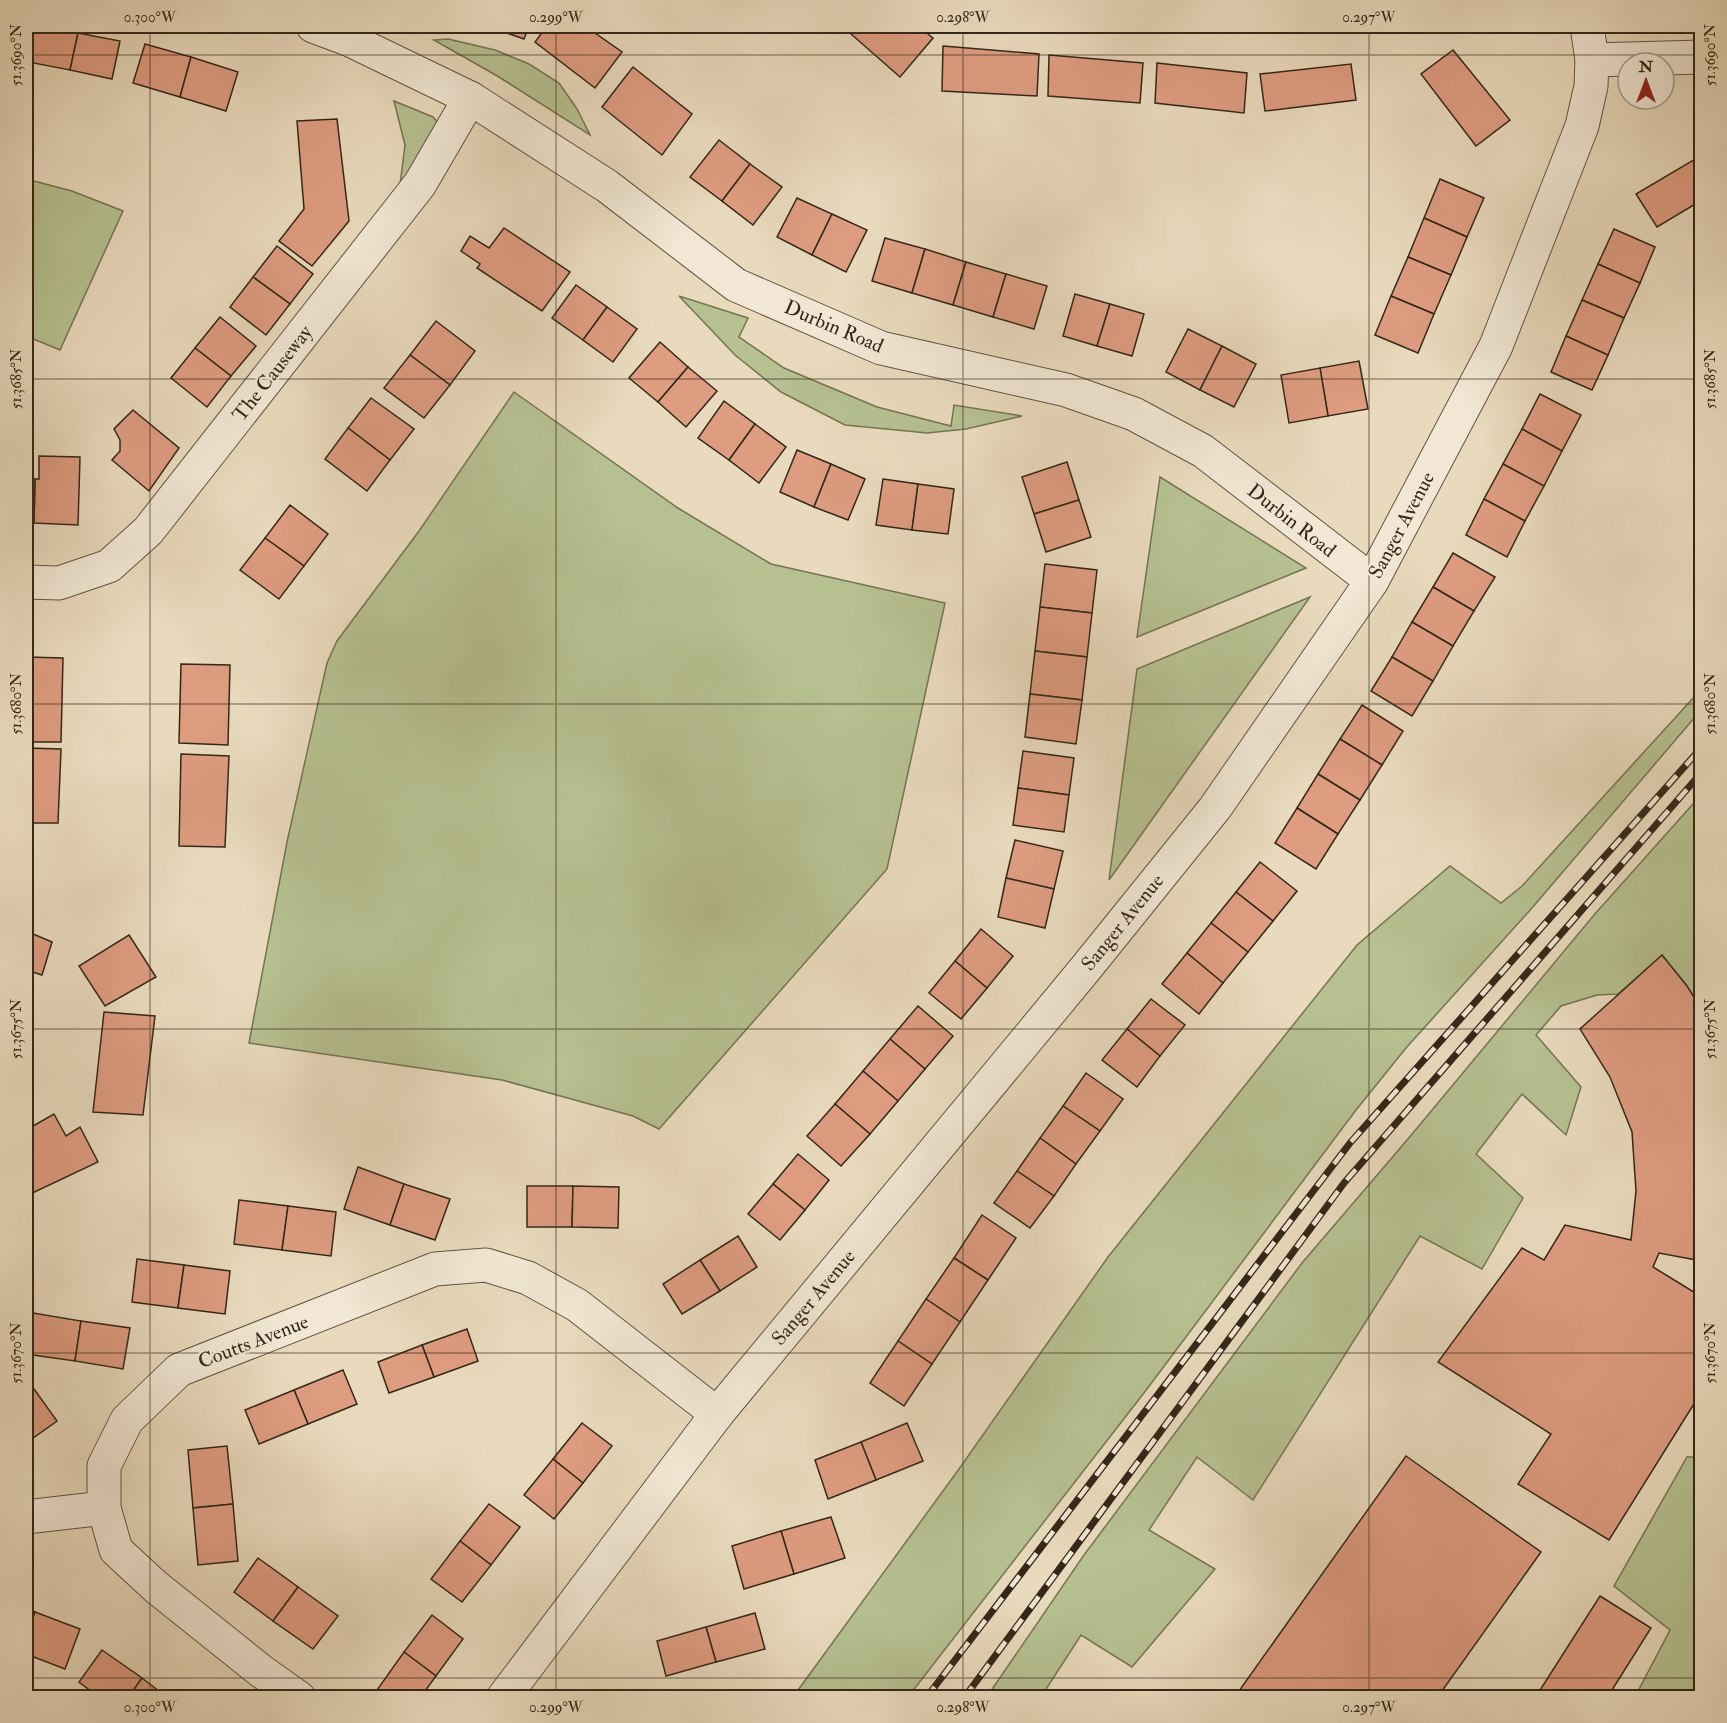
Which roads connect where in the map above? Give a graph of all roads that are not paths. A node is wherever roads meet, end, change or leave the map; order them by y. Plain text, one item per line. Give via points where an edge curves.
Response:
1 (313, 26) edge
2 (1587, 26) edge
3 (1701, 57) edge
4 (1592, 60) junction
5 (470, 98) junction
6 (1372, 581) junction
7 (26, 582) edge
8 (717, 1414) junction
9 (104, 1508) junction
10 (26, 1517) edge
11 (299, 1698) edge
12 (503, 1698) edge

1 - 5 street, Durbin Road
2 - 4 street, Sanger Avenue
3 - 4 street
4 - 6 street, Sanger Avenue via 1582,126 1496,346
5 - 6 street, Durbin Road via 607,186 736,285 881,348 1066,390 1134,414 1203,451
5 - 7 street, The Causeway via 420,184 148,531 109,566 59,583
6 - 8 street, Sanger Avenue via 1215,808
8 - 9 street, Coutts Avenue via 577,1305 528,1278 486,1266 435,1269 179,1370 127,1420 104,1466
8 - 12 street, Sanger Avenue
9 - 10 street
9 - 11 street, Coutts Avenue via 116,1551

